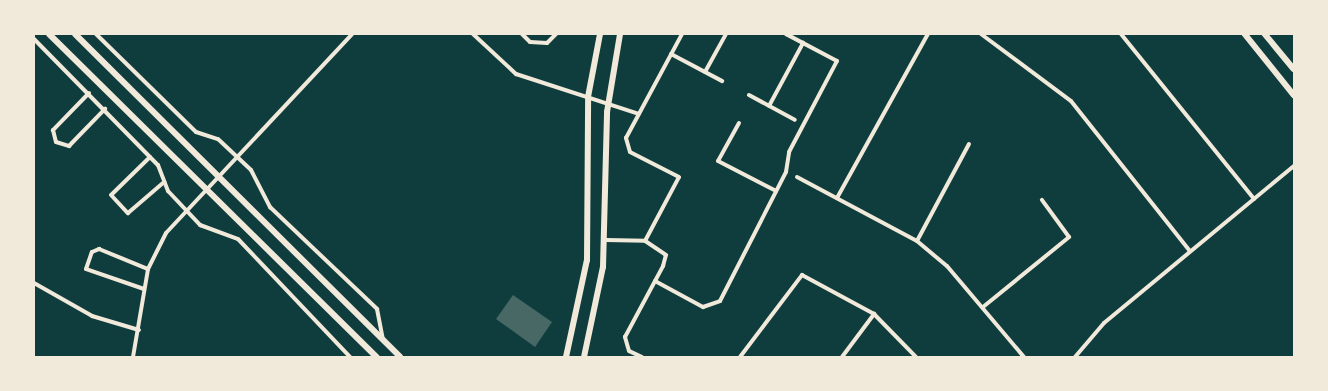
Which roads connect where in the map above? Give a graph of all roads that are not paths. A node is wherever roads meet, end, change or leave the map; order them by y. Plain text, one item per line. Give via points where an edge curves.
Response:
1 (49, 34) edge
2 (75, 34) edge
3 (96, 34) edge
4 (352, 34) edge
5 (474, 34) edge
6 (522, 34) edge
7 (556, 34) edge
8 (600, 34) edge
9 (620, 34) edge
10 (682, 34) edge
11 (726, 34) edge
12 (786, 34) edge
13 (928, 34) edge
14 (981, 34) edge
15 (1121, 34) edge
16 (1246, 34) edge
17 (1265, 34) edge
18 (34, 39) edge
19 (803, 42) junction
20 (671, 54) junction
21 (1294, 69) edge
22 (705, 72) junction
23 (722, 81) dead end
24 (89, 93) junction
25 (749, 95) dead end
26 (1294, 95) edge
27 (588, 97) junction
28 (608, 102) junction
29 (769, 106) junction
30 (105, 109) junction
31 (639, 114) junction
32 (795, 120) dead end
33 (739, 123) dead end
34 (969, 144) dead end
35 (238, 156) junction
36 (150, 157) junction
37 (1294, 166) edge
38 (217, 177) junction
39 (797, 177) dead end
40 (164, 182) junction
41 (206, 188) junction
42 (776, 191) junction
43 (837, 198) junction
44 (1254, 199) junction
45 (1042, 200) dead end
46 (186, 210) junction
47 (606, 240) junction
48 (645, 241) junction
49 (916, 242) junction
50 (1190, 251) junction
51 (148, 269) junction
52 (655, 281) junction
53 (34, 283) edge
54 (144, 289) junction
55 (983, 307) junction
56 (874, 314) junction
57 (139, 330) junction
58 (384, 342) junction
59 (133, 357) edge
60 (350, 357) edge
61 (376, 357) edge
62 (400, 357) edge
63 (566, 357) edge
64 (584, 357) edge
65 (642, 357) edge
66 (740, 357) edge
67 (842, 357) edge
68 (916, 357) edge
69 (1024, 357) edge
70 (1075, 357) edge

1 - 41 main road
2 - 38 main road
3 - 35 street via 196,132 218,139
4 - 35 street
5 - 27 street via 516,74
6 - 7 street via 530,42 547,43
8 - 27 main road
9 - 28 main road
10 - 20 street
11 - 22 street
12 - 19 street
13 - 43 street
14 - 50 street via 1071,101
15 - 44 street
16 - 26 main road
17 - 21 main road
18 - 24 street
19 - 29 street
19 - 42 street via 837,61 789,152 786,172
20 - 22 street
20 - 31 street
22 - 23 street
24 - 30 street
24 - 30 street via 53,130 56,142 68,146
25 - 29 street
27 - 28 street
27 - 63 main road via 588,252
28 - 31 street
28 - 47 main road
29 - 32 street
30 - 36 street
31 - 48 street via 626,138 630,152 679,177
33 - 42 street via 718,161
34 - 49 street
35 - 38 street
35 - 58 street via 251,170 270,207 377,309
36 - 40 street
36 - 40 street via 111,195 128,213
37 - 44 street
38 - 41 street
38 - 58 main road
39 - 43 street
40 - 46 street
41 - 46 street
41 - 61 main road
42 - 52 street via 720,301 703,306
43 - 49 street
44 - 50 street
45 - 55 street via 1069,237
46 - 51 street via 155,250
46 - 60 street via 200,225 238,239
47 - 48 street
47 - 64 main road via 600,290
48 - 52 street via 666,255
49 - 55 street via 947,266
50 - 70 street via 1104,323
51 - 54 street
51 - 54 street via 99,249 92,252 86,269
52 - 65 street via 625,337 629,351
53 - 57 street via 92,316
54 - 57 street
55 - 69 street
56 - 66 street via 802,275
56 - 67 street
56 - 68 street
57 - 59 street
58 - 62 main road

